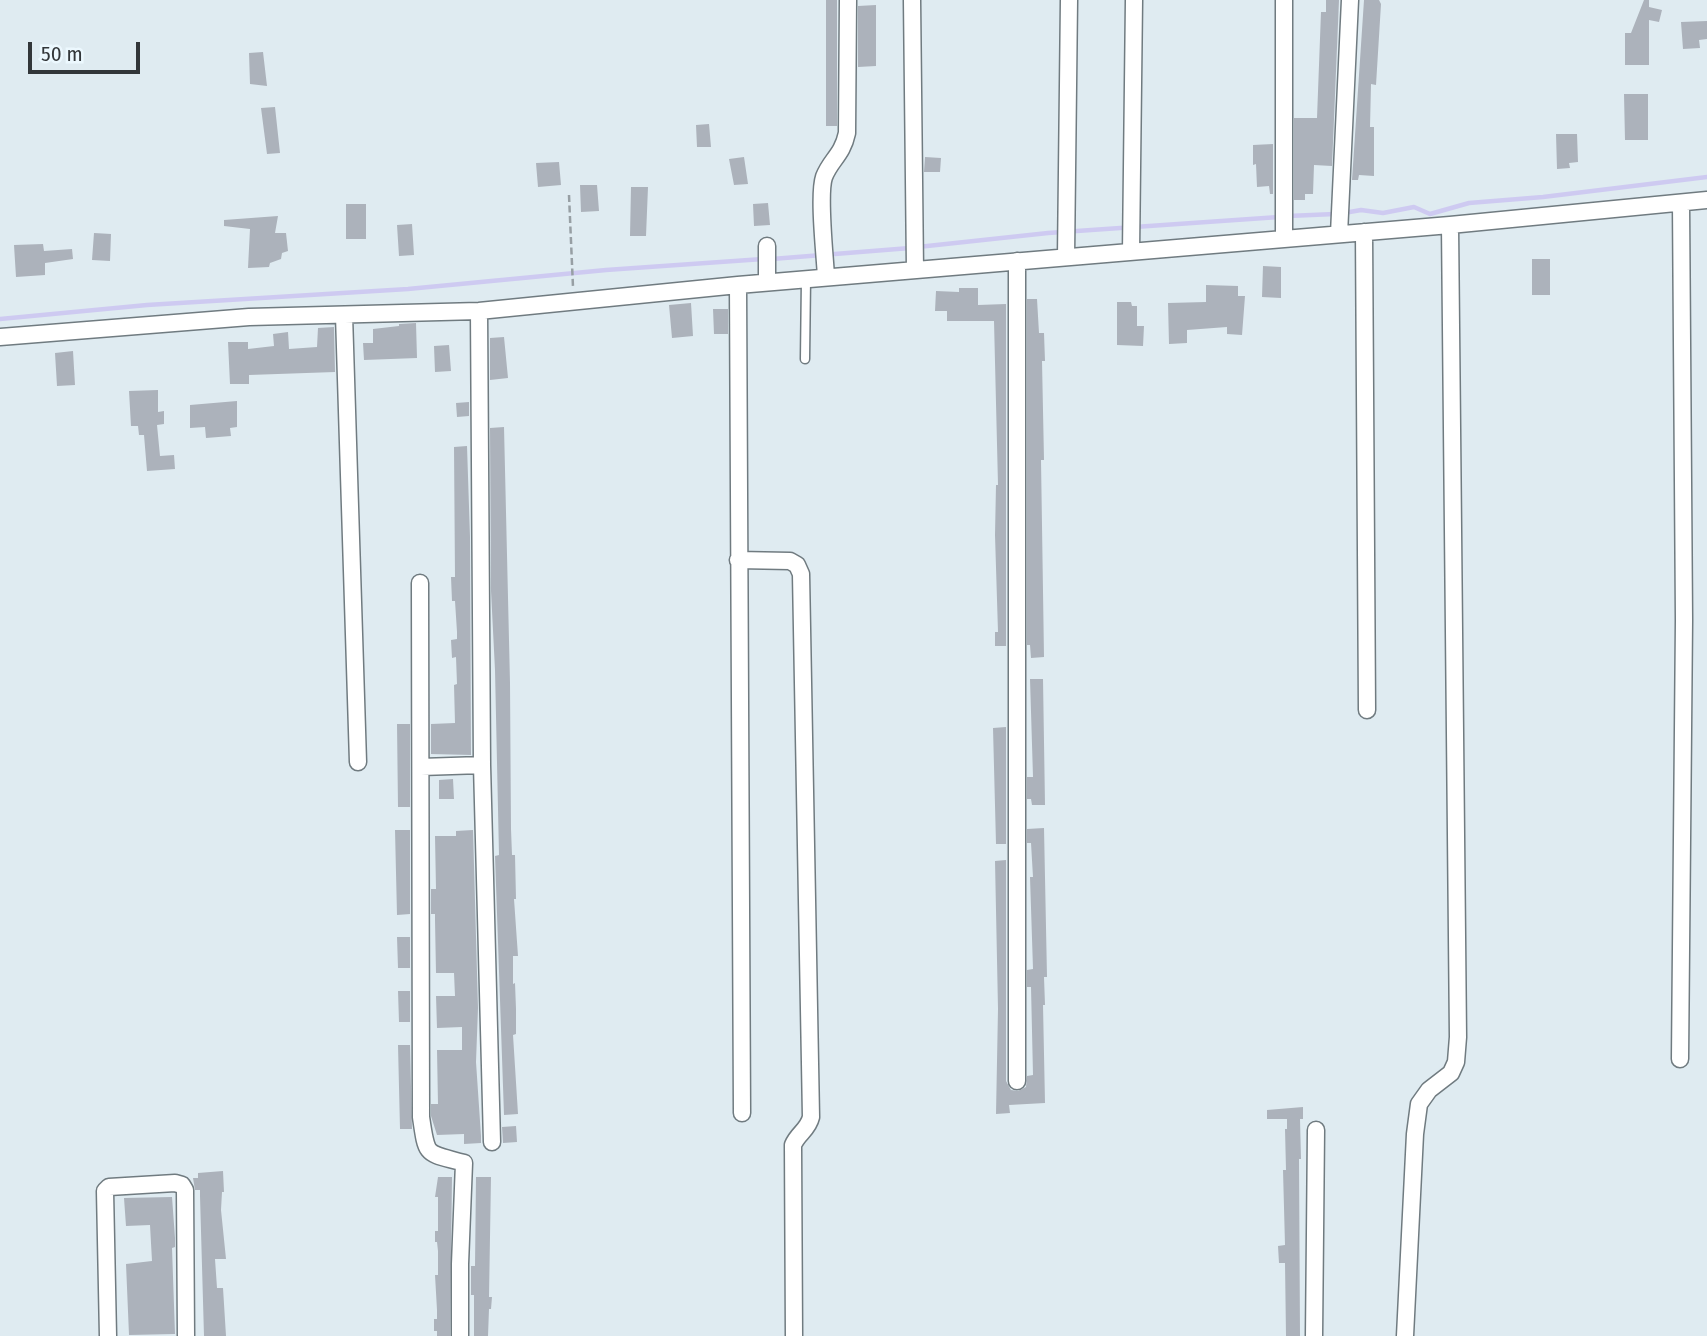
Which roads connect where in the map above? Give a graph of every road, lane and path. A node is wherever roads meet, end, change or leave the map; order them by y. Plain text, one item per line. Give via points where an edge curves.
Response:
1 (848, 0) edge
2 (912, 0) edge
3 (1069, 0) edge
4 (1134, 0) edge
5 (1284, 0) edge
6 (1350, 0) edge
7 (569, 195) dead end
8 (1707, 200) edge
9 (1681, 203) junction
10 (1450, 225) junction
11 (1340, 231) junction
12 (1364, 232) junction
13 (1284, 235) junction
14 (1131, 245) junction
15 (767, 248) dead end
16 (1066, 249) junction
17 (1017, 261) junction
18 (915, 264) junction
19 (826, 271) junction
20 (767, 276) junction
21 (806, 279) junction
22 (738, 285) junction
23 (574, 292) dead end
24 (479, 312) junction
25 (344, 315) junction
26 (0, 337) edge
27 (805, 359) dead end
28 (738, 560) junction
29 (420, 583) dead end
30 (1367, 710) dead end
31 (358, 762) dead end
32 (482, 765) junction
33 (421, 767) junction
34 (1680, 1059) dead end
35 (1017, 1081) dead end
36 (742, 1113) dead end
37 (1316, 1130) dead end
38 (492, 1142) dead end
39 (108, 1336) edge
40 (186, 1336) edge
41 (460, 1336) edge
42 (794, 1336) edge
43 (1314, 1336) edge
44 (1405, 1336) edge

1 - 19 street via 847,133 843,150 824,177
2 - 18 street
3 - 16 street
4 - 14 street
5 - 13 street
6 - 11 street
7 - 23 path
8 - 9 street
9 - 10 street
9 - 34 street
10 - 12 street
10 - 44 street via 1458,1037 1451,1073 1419,1104
11 - 12 street
11 - 13 street
12 - 30 street
13 - 14 street
14 - 16 street
15 - 20 street
16 - 17 street
17 - 18 street
17 - 35 street
18 - 19 street
19 - 21 street
20 - 21 street
20 - 22 street
21 - 27 lane
22 - 24 street
22 - 28 street
24 - 25 street
24 - 32 street
25 - 26 street via 249,317
25 - 31 street
28 - 36 street
28 - 42 street via 790,561 802,574 811,1118 793,1145
29 - 33 street
32 - 33 street
32 - 38 street
33 - 41 street via 421,1117 425,1147 464,1163
37 - 43 street
39 - 40 street via 105,1191 109,1187 176,1183 185,1190

